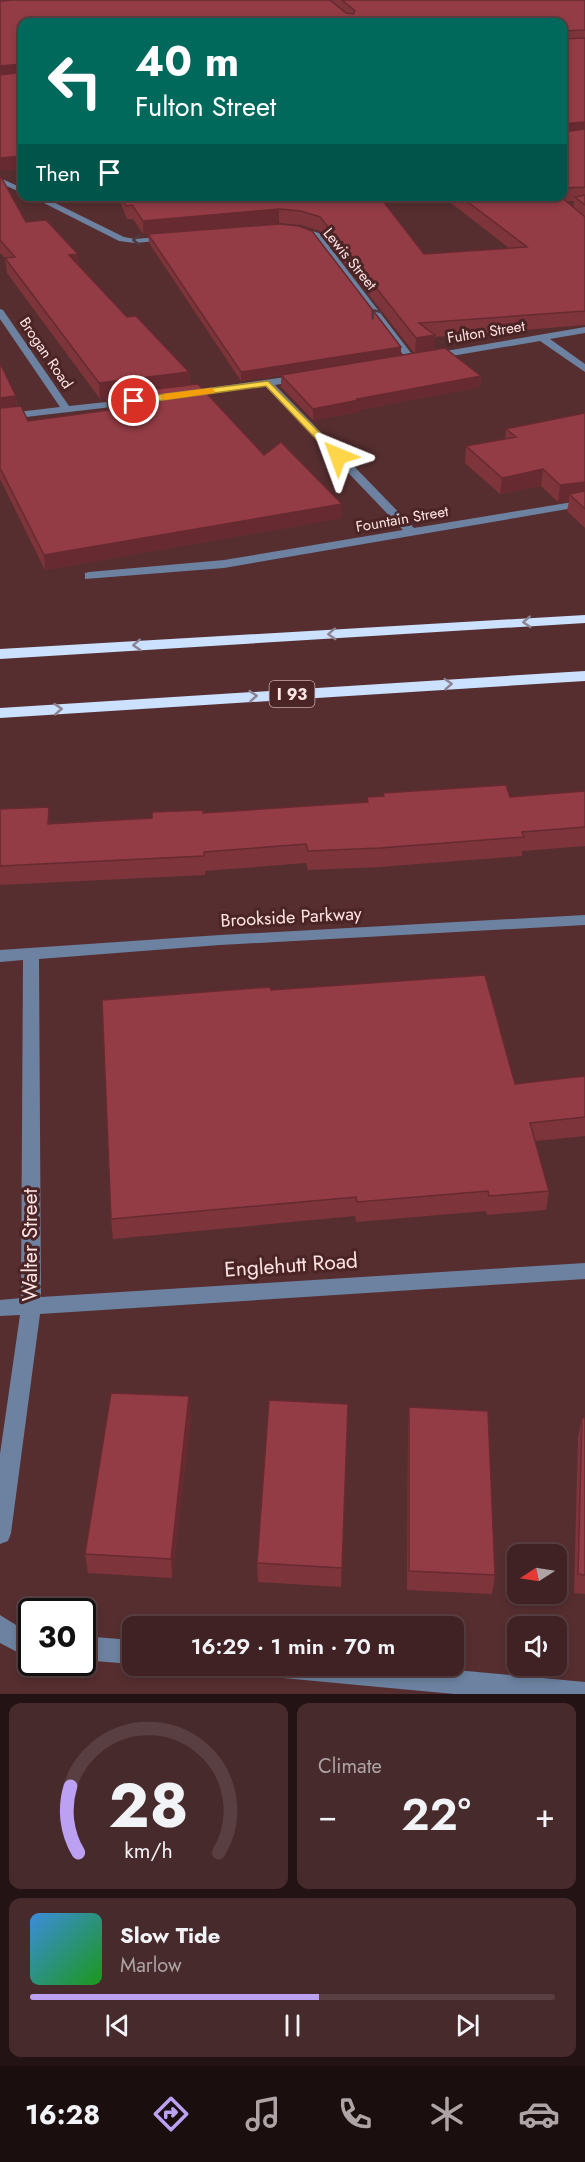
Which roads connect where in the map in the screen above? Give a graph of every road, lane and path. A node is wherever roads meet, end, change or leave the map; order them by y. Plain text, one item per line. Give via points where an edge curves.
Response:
1 (11, 178) edge
2 (0, 179) edge
3 (18, 189) edge
4 (44, 201) edge
5 (290, 227) edge
6 (177, 237) edge
7 (0, 312) edge
8 (585, 330) edge
9 (544, 339) junction
10 (411, 359) junction
11 (400, 361) edge
12 (585, 369) edge
13 (310, 376) edge
14 (268, 383) junction
15 (173, 396) edge
16 (138, 401) edge
17 (67, 410) junction
18 (0, 417) edge
19 (585, 503) edge
20 (412, 533) junction
21 (88, 576) dead end
22 (585, 619) edge
23 (0, 654) edge
24 (585, 676) edge
25 (0, 713) edge
26 (585, 920) edge
27 (31, 955) junction
28 (0, 956) edge
29 (585, 1271) edge
30 (31, 1306) junction
31 (0, 1308) edge
32 (0, 1533) edge
33 (0, 1627) edge
34 (18, 1640) edge
35 (96, 1649) edge
36 (122, 1651) edge
37 (391, 1676) edge
38 (585, 1694) edge

1 - 2 street
2 - 3 street
6 -> 4 street via 122,239
10 -> 5 street, Lewis Street via 316,235
7 - 17 street, Brogan Road
8 - 9 street, Fulton Street
9 - 10 street, Fulton Street
9 - 12 street
10 - 11 street, Fulton Street
13 - 14 street
14 - 15 street
14 - 20 street
16 - 17 street
17 - 18 street
19 - 20 street, Fountain Street
20 - 21 street, Fountain Street via 224,564
22 -> 23 highway
25 -> 24 highway, I 93
26 - 27 street, Brookside Parkway via 220,940
27 - 28 street, Brookside Parkway
27 - 30 street, Walter Street
29 - 30 street, Englehutt Road
30 - 31 street, Englehutt Road
30 - 32 street, Walter Street
33 - 34 street
35 - 36 street
37 - 38 street

